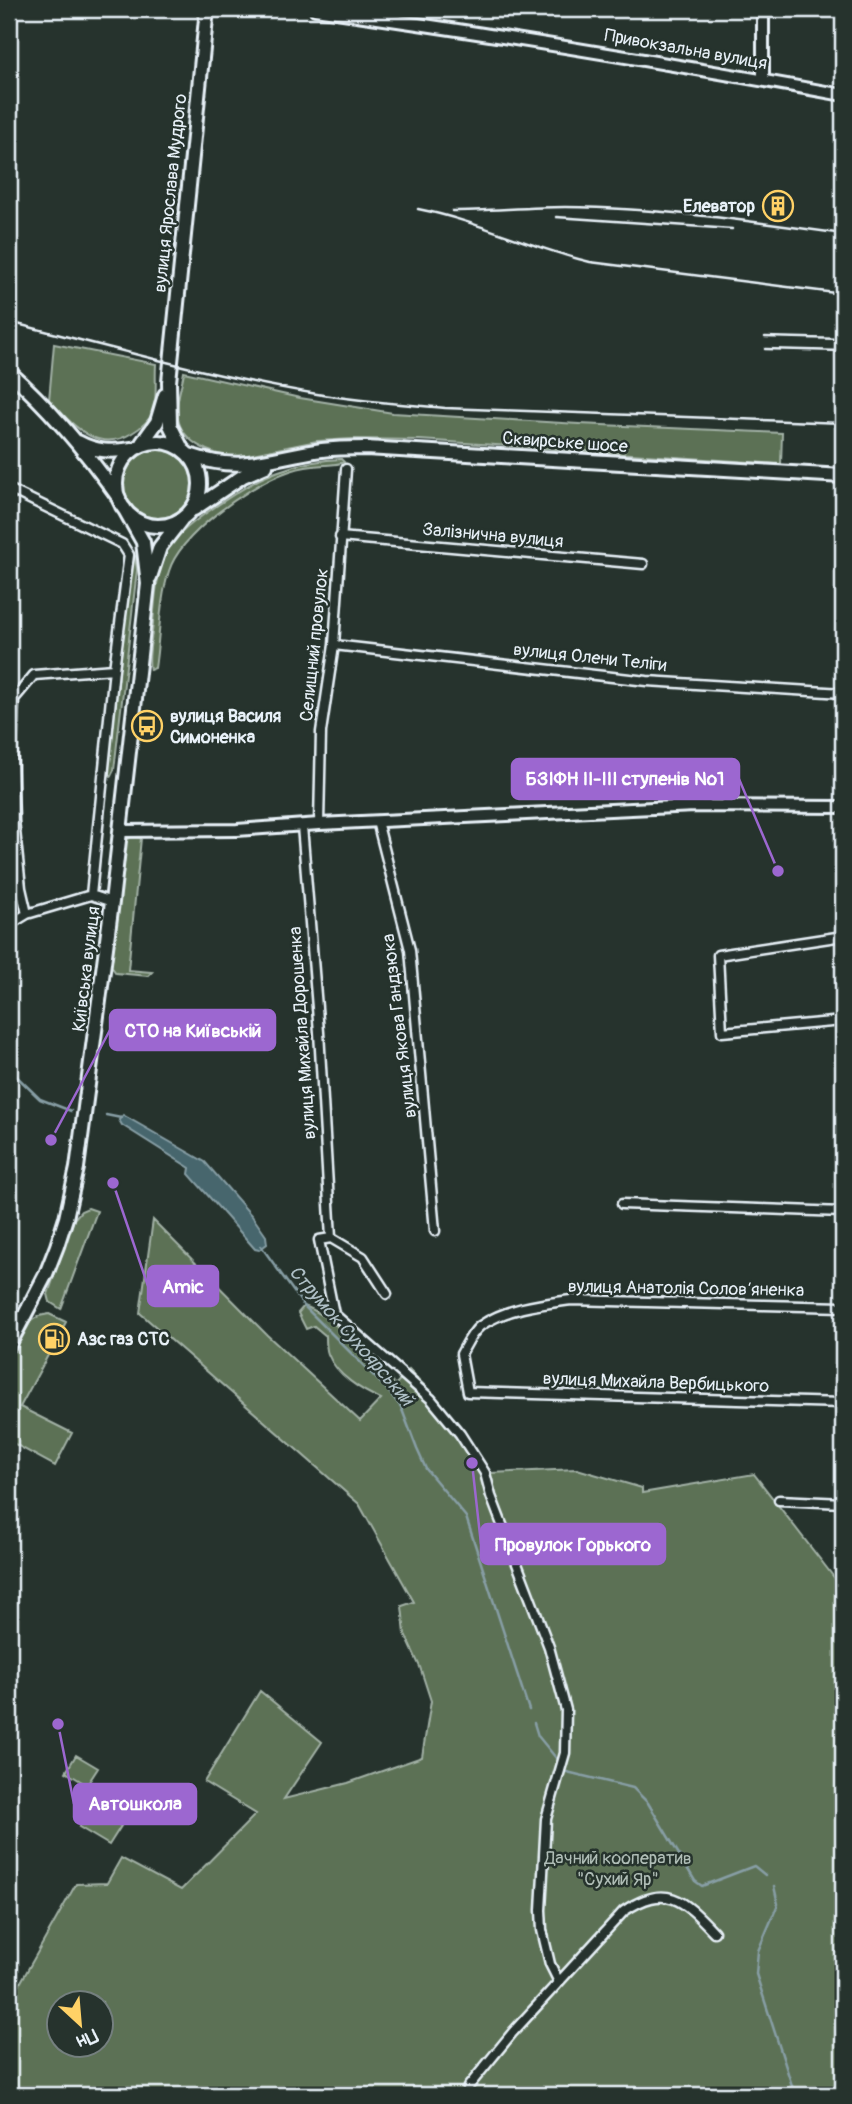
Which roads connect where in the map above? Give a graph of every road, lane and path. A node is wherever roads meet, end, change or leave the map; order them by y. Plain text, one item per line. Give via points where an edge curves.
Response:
1 (207, 9) edge
2 (315, 9) edge
3 (763, 9) edge
4 (763, 80) junction
5 (843, 95) edge
6 (9, 372) edge
7 (169, 382) junction
8 (70, 437) junction
9 (137, 446) junction
10 (185, 452) junction
11 (285, 458) junction
12 (346, 469) dead end
13 (843, 476) edge
14 (9, 489) edge
15 (121, 503) junction
16 (187, 514) junction
17 (340, 537) junction
18 (643, 564) dead end
19 (148, 584) junction
20 (334, 645) junction
21 (114, 669) junction
22 (843, 692) edge
23 (843, 807) edge
24 (377, 821) junction
25 (319, 824) junction
26 (302, 826) junction
27 (120, 831) junction
28 (91, 895) junction
29 (112, 902) junction
30 (27, 914) junction
31 (9, 925) edge
32 (843, 936) edge
33 (843, 1021) edge
34 (622, 1205) dead end
35 (843, 1212) edge
36 (435, 1231) dead end
37 (331, 1238) junction
38 (387, 1294) dead end
39 (843, 1307) edge
40 (9, 1345) edge
41 (468, 1392) joint
42 (843, 1404) edge
43 (779, 1500) dead end
44 (843, 1503) edge
45 (714, 1932) dead end
46 (559, 1982) junction
47 (469, 2095) edge

1 - 7 main road, вулиця Ярослава Мудрого
2 - 4 street, Привокзальна вулиця
3 - 4 street
4 - 5 street, Привокзальна вулиця
6 - 8 main road, Київська вулиця
7 - 9 main road, вулиця Ярослава Мудрого via 157,422
7 - 10 main road, вулиця Ярослава Мудрого via 170,425
8 - 9 main road via 96,450 116,452
8 - 15 main road, Київська вулиця
9 - 10 main road via 164,442
9 - 15 main road via 123,460 119,472
10 - 11 main road, Сквирське шосе via 226,465
10 - 16 main road via 200,478 197,502
11 - 13 main road, Сквирське шосе via 321,450 366,448
11 - 16 main road, Сквирське шосе via 243,476
12 - 17 street, Селищний провулок
14 - 21 street, Київська вулиця via 122,544 129,555
15 - 16 main road via 140,522 150,525 159,526
15 - 19 main road, Київська вулиця via 143,542
16 - 19 main road, Київська вулиця via 160,547
17 - 18 street, Залізнична вулиця
17 - 20 street, Селищний провулок
19 - 27 main road, Київська вулиця
20 - 22 street, вулиця Олени Теліги via 647,681
20 - 25 street, Селищний провулок via 321,732
21 - 28 street, Київська вулиця
21 - 30 street via 34,676 14,699 14,821
23 - 24 street via 695,806
24 - 25 street
24 - 36 street, вулиця Якова Гандзюка via 410,950
25 - 26 street
26 - 27 street
26 - 37 street, вулиця Михайла Дорошенка
27 - 29 main road, Київська вулиця
28 - 29 street
28 - 30 street
29 - 40 main road, Київська вулиця via 83,1131 68,1207 46,1274
30 - 31 street
32 - 33 street via 718,956 722,1032
34 - 35 street
37 - 38 street via 363,1257
37 - 46 street via 319,1240 334,1314 431,1399 460,1434 485,1473 549,1647 566,1710 565,1753 547,1819 541,1910 550,1964
39 - 41 street, вулиця Анатолія Соловʼяненка via 571,1300 529,1306 478,1327 461,1354
41 - 42 street, вулиця Михайла Вербицького
43 - 44 street
45 - 46 street via 677,1899 650,1897 624,1911
46 - 47 street via 468,2087

